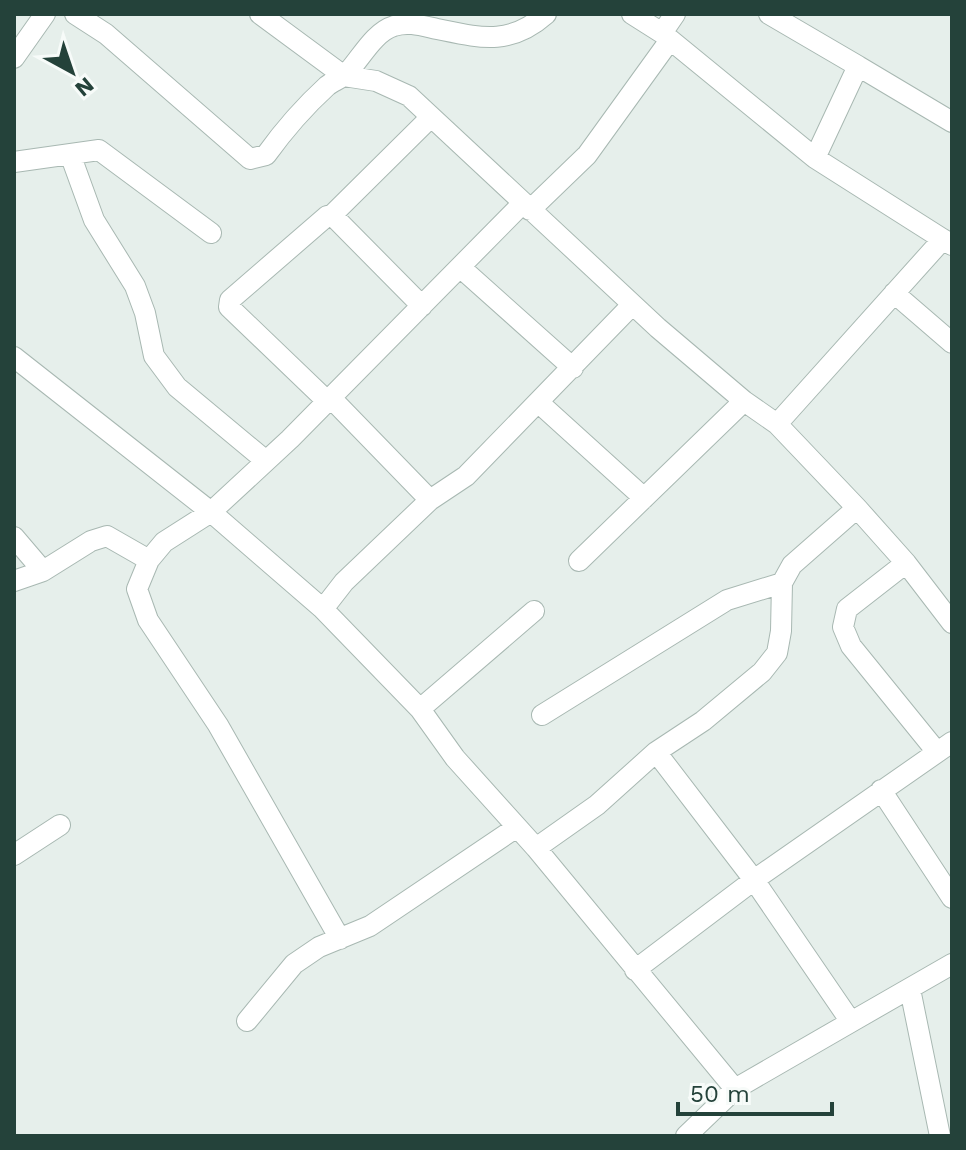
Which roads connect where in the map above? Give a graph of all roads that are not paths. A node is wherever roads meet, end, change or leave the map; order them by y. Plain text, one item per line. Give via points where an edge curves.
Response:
1 (45, 14) edge
2 (75, 14) edge
3 (260, 14) edge
4 (546, 14) edge
5 (632, 14) edge
6 (675, 14) edge
7 (769, 14) edge
8 (395, 20) edge
9 (666, 36) junction
10 (14, 58) edge
11 (858, 66) junction
12 (344, 76) junction
13 (431, 117) junction
14 (952, 122) edge
15 (70, 154) junction
16 (815, 158) junction
17 (14, 162) edge
18 (526, 207) junction
19 (332, 215) junction
20 (211, 233) dead end
21 (947, 242) edge
22 (460, 267) junction
23 (894, 293) junction
24 (632, 305) junction
25 (422, 306) junction
26 (952, 343) edge
27 (14, 357) edge
28 (573, 368) junction
29 (329, 399) junction
30 (744, 401) junction
31 (538, 402) junction
32 (777, 424) junction
33 (266, 461) junction
34 (644, 498) junction
35 (430, 500) junction
36 (857, 508) junction
37 (211, 512) junction
38 (14, 537) edge
39 (149, 560) junction
40 (579, 561) dead end
41 (906, 563) junction
42 (43, 571) junction
43 (14, 581) edge
44 (782, 583) junction
45 (323, 609) junction
46 (534, 611) dead end
47 (952, 623) edge
48 (420, 709) junction
49 (542, 715) dead end
50 (944, 747) edge
51 (656, 752) junction
52 (881, 790) junction
53 (60, 825) dead end
54 (517, 827) junction
55 (536, 848) junction
56 (14, 855) edge
57 (754, 880) junction
58 (952, 898) edge
59 (340, 939) junction
60 (952, 964) edge
61 (635, 970) junction
62 (910, 989) junction
63 (247, 1021) dead end
64 (851, 1022) junction
65 (735, 1089) junction
66 (686, 1136) edge
67 (940, 1136) edge

1 - 10 street
2 - 12 street via 106,34 250,159 266,155 311,102
3 - 12 street
4 - 8 street via 527,30 486,37
5 - 9 street
6 - 9 street
7 - 11 street
8 - 12 street
9 - 16 street
9 - 18 street via 587,155
11 - 14 street
11 - 16 street
12 - 13 street via 376,81 409,96
13 - 18 street
13 - 19 street
15 - 17 street
15 - 20 street via 99,150
15 - 33 street via 94,220 135,286 154,356 177,387
16 - 21 street
18 - 22 street
18 - 24 street
19 - 25 street
19 - 29 street via 230,300 229,307
21 - 23 street
22 - 25 street
22 - 28 street
23 - 26 street
23 - 32 street
24 - 28 street
24 - 30 street
25 - 29 street
27 - 37 street
28 - 31 street
29 - 33 street
29 - 35 street
30 - 32 street
30 - 34 street
31 - 34 street
31 - 35 street via 466,476
32 - 36 street
33 - 37 street
34 - 40 street
35 - 45 street
36 - 41 street
36 - 44 street via 792,565
37 - 39 street via 164,542
37 - 45 street
38 - 42 street
39 - 42 street via 107,536
39 - 59 street via 137,589 148,620 218,725
41 - 47 street
41 - 50 street via 847,609 843,627 851,646
42 - 43 street
44 - 49 street via 727,600
44 - 51 street via 777,653 738,693
45 - 48 street
46 - 48 street
48 - 54 street via 455,758
50 - 52 street
51 - 55 street via 597,805
51 - 57 street
52 - 57 street
52 - 58 street
53 - 56 street
54 - 55 street
54 - 59 street via 413,899
55 - 61 street
57 - 61 street
57 - 64 street
59 - 63 street via 294,964
60 - 62 street
61 - 65 street
62 - 64 street
62 - 67 street
64 - 65 street
65 - 66 street

